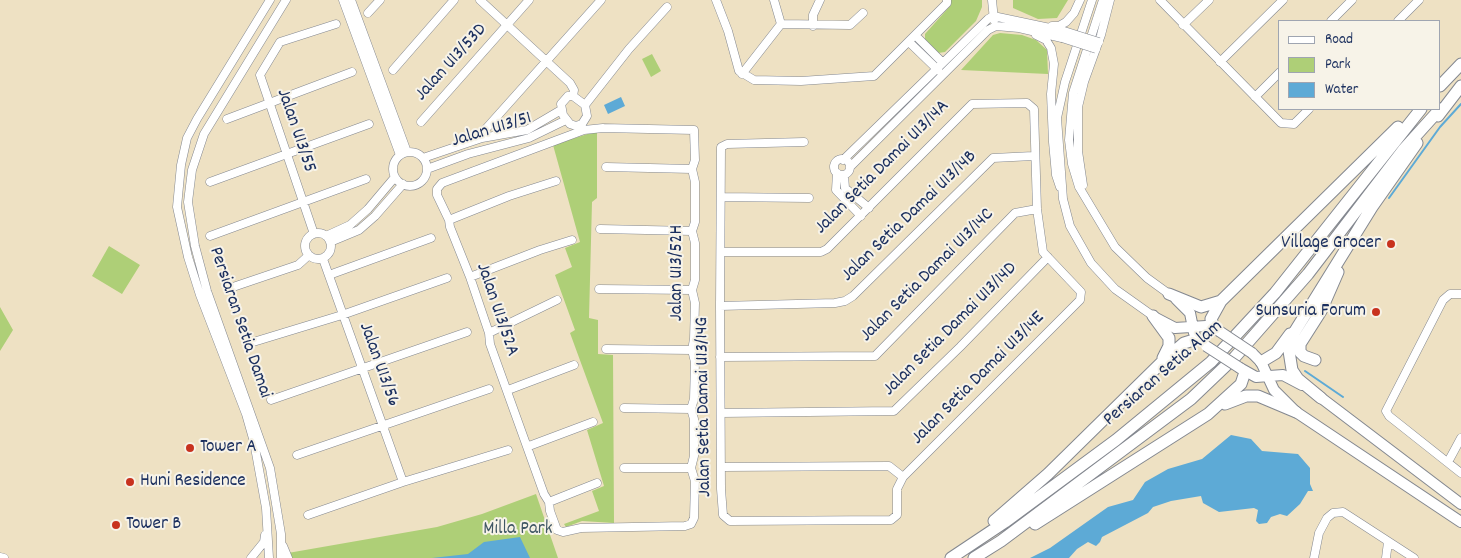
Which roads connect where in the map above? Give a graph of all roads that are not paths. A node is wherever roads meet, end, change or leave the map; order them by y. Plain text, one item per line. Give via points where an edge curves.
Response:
1 (270, 0) edge
2 (286, 0) edge
3 (343, 0) edge
4 (351, 0) edge
5 (380, 0) edge
6 (454, 0) edge
7 (480, 0) edge
8 (529, 0) edge
9 (601, 0) edge
10 (716, 0) edge
11 (774, 0) edge
12 (820, 0) edge
13 (947, 0) edge
14 (992, 0) edge
15 (1080, 0) edge
16 (1092, 0) edge
17 (1103, 0) edge
18 (1110, 0) edge
19 (1160, 0) edge
20 (1209, 0) edge
21 (1283, 0) edge
22 (1352, 0) edge
23 (1419, 0) edge
24 (667, 7) dead end
25 (368, 13) dead end
26 (863, 13) dead end
27 (993, 16) junction
28 (1332, 20) edge
29 (1399, 20) edge
30 (336, 24) dead end
31 (781, 24) junction
32 (1183, 25) junction
33 (507, 26) junction
34 (813, 26) junction
35 (996, 26) junction
36 (1043, 26) junction
37 (1025, 30) junction
38 (915, 35) junction
39 (1063, 35) junction
40 (909, 42) junction
41 (1097, 45) junction
42 (735, 60) junction
43 (546, 62) junction
44 (942, 62) junction
45 (1220, 62) junction
46 (750, 63) junction
47 (1461, 64) edge
48 (936, 69) junction
49 (392, 70) dead end
50 (352, 72) dead end
51 (742, 74) junction
52 (944, 74) junction
53 (1278, 74) edge
54 (758, 80) junction
55 (1441, 85) edge
56 (1461, 86) edge
57 (573, 96) junction
58 (1255, 97) junction
59 (268, 103) junction
60 (585, 105) junction
61 (1441, 108) edge
62 (561, 110) junction
63 (1308, 110) edge
64 (1415, 110) edge
65 (1420, 110) edge
66 (1439, 110) edge
67 (227, 119) dead end
68 (566, 120) junction
69 (421, 122) dead end
70 (369, 124) dead end
71 (583, 127) junction
72 (483, 132) dead end
73 (804, 142) dead end
74 (861, 142) junction
75 (868, 150) junction
76 (403, 153) junction
77 (286, 154) junction
78 (1034, 156) junction
79 (423, 158) junction
80 (843, 160) junction
81 (606, 167) dead end
82 (850, 168) junction
83 (427, 169) junction
84 (692, 170) junction
85 (840, 174) junction
86 (395, 177) junction
87 (366, 179) dead end
88 (556, 181) dead end
89 (210, 182) dead end
90 (403, 184) junction
91 (721, 197) junction
92 (809, 198) dead end
93 (1063, 199) junction
94 (303, 201) junction
95 (1087, 201) junction
96 (869, 208) junction
97 (1036, 210) junction
98 (861, 216) junction
99 (449, 220) junction
100 (600, 229) dead end
101 (692, 231) junction
102 (314, 234) junction
103 (210, 236) dead end
104 (431, 238) dead end
105 (328, 239) junction
106 (572, 240) dead end
107 (721, 252) junction
108 (308, 256) junction
109 (1343, 256) junction
110 (1048, 257) junction
111 (323, 259) junction
112 (329, 275) junction
113 (470, 277) junction
114 (446, 278) dead end
115 (230, 288) dead end
116 (599, 289) dead end
117 (692, 290) junction
118 (1169, 294) junction
119 (1461, 294) edge
120 (557, 300) dead end
121 (1221, 301) junction
122 (720, 306) junction
123 (342, 314) junction
124 (1305, 315) junction
125 (1153, 316) junction
126 (1216, 329) junction
127 (467, 332) dead end
128 (489, 333) junction
129 (1195, 333) junction
130 (250, 343) dead end
131 (606, 349) dead end
132 (692, 350) junction
133 (720, 358) junction
134 (1315, 360) dead end
135 (1261, 362) junction
136 (1160, 364) junction
137 (574, 365) dead end
138 (362, 370) junction
139 (1243, 370) junction
140 (1267, 375) junction
141 (489, 389) dead end
142 (508, 390) junction
143 (1321, 398) junction
144 (271, 400) dead end
145 (624, 408) dead end
146 (691, 409) junction
147 (1296, 412) junction
148 (722, 413) junction
149 (1208, 414) junction
150 (593, 422) dead end
151 (382, 426) junction
152 (1461, 438) edge
153 (528, 446) junction
154 (508, 450) dead end
155 (297, 455) dead end
156 (1448, 462) junction
157 (722, 467) junction
158 (624, 468) dead end
159 (691, 468) junction
160 (1461, 473) edge
161 (903, 477) junction
162 (403, 482) junction
163 (597, 483) dead end
164 (550, 502) junction
165 (1461, 504) edge
166 (308, 515) dead end
167 (268, 520) junction
168 (1461, 522) edge
169 (621, 526) joint
170 (281, 534) junction
171 (1000, 541) junction
172 (1388, 542) junction
173 (0, 557) edge
174 (4, 558) edge
175 (251, 558) edge
176 (269, 558) edge
177 (281, 558) edge
178 (288, 558) edge
179 (950, 558) edge
180 (974, 558) edge
181 (1314, 558) edge
182 (1386, 558) edge
183 (1414, 558) edge

1 - 167 street, Persiaran Setia Damai via 187,138 177,207 200,296 246,414
2 - 170 street, Persiaran Setia Damai via 204,134 192,170 188,202 207,291 270,468
3 - 76 street
4 - 76 street
5 - 25 street
6 - 49 street
7 - 33 street
8 - 33 street, Jalan U13/53D
9 - 43 street
10 - 42 street
11 - 31 street
12 - 34 street via 813,15
13 - 38 street
14 - 27 street
15 - 36 street via 1066,22 1058,26
16 - 93 street via 1065,82 1057,118
17 - 95 street via 1077,78 1070,116 1072,164
18 - 41 street
19 - 32 street
20 - 32 street
21 - 45 street
22 - 28 street
23 - 29 street
24 - 60 street
26 - 34 street via 850,26
27 - 35 street
27 - 36 street
27 - 44 street
30 - 59 street, Jalan U13/55 via 280,42 260,75
31 - 34 street
31 - 46 street
32 - 45 street
33 - 43 street
33 - 69 street, Jalan U13/53D
35 - 37 street
35 - 52 street
36 - 39 street
37 - 39 street
37 - 93 street via 1046,40 1051,48 1054,64 1051,94 1053,142 1056,175
38 - 40 street
38 - 44 street
39 - 41 street, bridge
40 - 48 street
40 - 54 street via 874,76
41 - 95 street via 1078,107 1080,172
42 - 46 street
42 - 51 street
43 - 57 street via 570,83
43 - 72 street
44 - 48 street
45 - 58 street
46 - 51 street
46 - 54 street via 750,71
47 - 55 highway
48 - 52 street
48 - 74 street
50 - 59 street
51 - 54 street
52 - 75 street
53 - 58 street
56 - 61 highway, Persiaran Setia Alam
56 - 109 highway via 1394,174
57 - 60 street
57 - 62 street via 564,99
58 - 63 street via 1282,123 1294,124
59 - 67 street
59 - 77 street, Jalan U13/55
60 - 71 street via 587,116
62 - 68 street
62 - 79 street, Jalan U13/51 via 527,130 482,138
64 - 121 highway
65 - 179 highway, Persiaran Setia Alam via 1275,292 1211,362 1116,440 1005,522
66 - 171 highway, Persiaran Setia Alam via 1403,150 1308,274 1235,357 1191,399
68 - 71 street
68 - 83 street, Jalan U13/51 via 529,138
70 - 77 street
71 - 84 street, Jalan U13/52H via 694,130
71 - 99 street, Jalan U13/52A via 442,183 437,195
73 - 91 street, Jalan Setia Damai U13/14G via 723,145
74 - 75 street via 861,146
74 - 80 street
75 - 82 street
76 - 79 street via 413,152
76 - 86 street via 394,165
77 - 89 street
77 - 94 street, Jalan U13/55
78 - 96 street, Jalan Setia Damai U13/14A via 1034,109 1027,104 972,104
78 - 97 street
78 - 122 street, Jalan Setia Damai U13/14B via 993,158 845,301
79 - 83 street
80 - 82 street
80 - 85 street via 836,164
81 - 84 street
82 - 85 street
83 - 90 street via 420,182
84 - 101 street, Jalan U13/52H via 695,182
85 - 96 street via 845,188
85 - 98 street via 836,190
86 - 90 street
86 - 105 street via 368,210
87 - 94 street
88 - 99 street
90 - 105 street via 359,230
91 - 92 street
91 - 107 street, Jalan Setia Damai U13/14G
93 - 125 street via 1070,226 1090,263 1115,290
94 - 102 street, Jalan U13/55
94 - 103 street
95 - 118 street via 1115,247
96 - 98 street, Jalan Setia Damai U13/14A
97 - 110 street via 1043,252
97 - 133 street, Jalan Setia Damai U13/14C via 1015,212 874,356
98 - 107 street, Jalan Setia Damai U13/14A via 821,252
99 - 113 street, Jalan U13/52A
100 - 101 street
101 - 117 street, Jalan U13/52H via 695,242
102 - 105 street
102 - 108 street via 305,243
104 - 112 street
105 - 111 street via 330,250
106 - 113 street
107 - 122 street, Jalan Setia Damai U13/14G
108 - 111 street via 315,260
108 - 115 street via 298,265
109 - 124 highway
109 - 134 highway via 1328,296 1300,344 1300,352
110 - 148 street, Jalan Setia Damai U13/14D via 894,411
110 - 161 street, Jalan Setia Damai U13/14E via 1081,292 1077,304
111 - 112 street, Jalan U13/56
112 - 123 street, Jalan U13/56
113 - 128 street, Jalan U13/52A
114 - 123 street
116 - 117 street
117 - 132 street, Jalan U13/52H via 695,312
118 - 121 highway via 1201,307
118 - 129 main road via 1187,308
119 - 156 street via 1450,294 1443,300 1386,411
120 - 128 street
121 - 126 highway via 1211,319
122 - 133 street, Jalan Setia Damai U13/14G
123 - 130 street
123 - 138 street, Jalan U13/56
124 - 135 highway via 1276,353
124 - 143 highway via 1292,336 1289,362 1298,379
125 - 129 main road via 1175,328
125 - 136 highway via 1168,338 1169,346
126 - 129 main road via 1206,326
126 - 135 main road, bridge
127 - 138 street
128 - 142 street, Jalan U13/52A via 490,344
129 - 136 highway
129 - 139 main road, bridge via 1206,346
131 - 132 street
132 - 146 street, Jalan U13/52H via 695,362
133 - 148 street, Jalan Setia Damai U13/14G
135 - 140 main road
136 - 179 highway via 1017,502
137 - 142 street
138 - 144 street
138 - 151 street, Jalan U13/56
139 - 140 main road via 1256,376
139 - 149 highway via 1241,384
140 - 143 main road via 1283,375
140 - 147 main road via 1274,390
141 - 151 street
142 - 153 street, Jalan U13/52A
143 - 165 main road
145 - 146 street
146 - 159 street, Jalan U13/52H via 694,419
147 - 149 highway via 1258,396 1246,396
147 - 168 main road
148 - 157 street, Jalan Setia Damai U13/14G
149 - 171 highway via 1028,528
150 - 153 street
151 - 155 street
151 - 162 street, Jalan U13/56
152 - 156 street
153 - 164 street, Jalan U13/52A via 544,494
154 - 162 street
156 - 160 street
157 - 161 street via 889,466
157 - 161 street, Jalan Setia Damai U13/14G via 723,515 730,521 891,520 897,515 897,489
158 - 159 street
159 - 169 street, Jalan U13/52H via 695,481 691,524
162 - 166 street
163 - 164 street
164 - 169 street, Jalan U13/52A via 556,527 561,532
167 - 175 street via 264,542
167 - 176 street, Persiaran Setia Damai
170 - 177 street, Persiaran Setia Damai
170 - 178 street
171 - 180 highway, Persiaran Setia Alam
172 - 181 street via 1343,512 1333,514 1319,533
172 - 182 street
172 - 183 street
173 - 174 street

